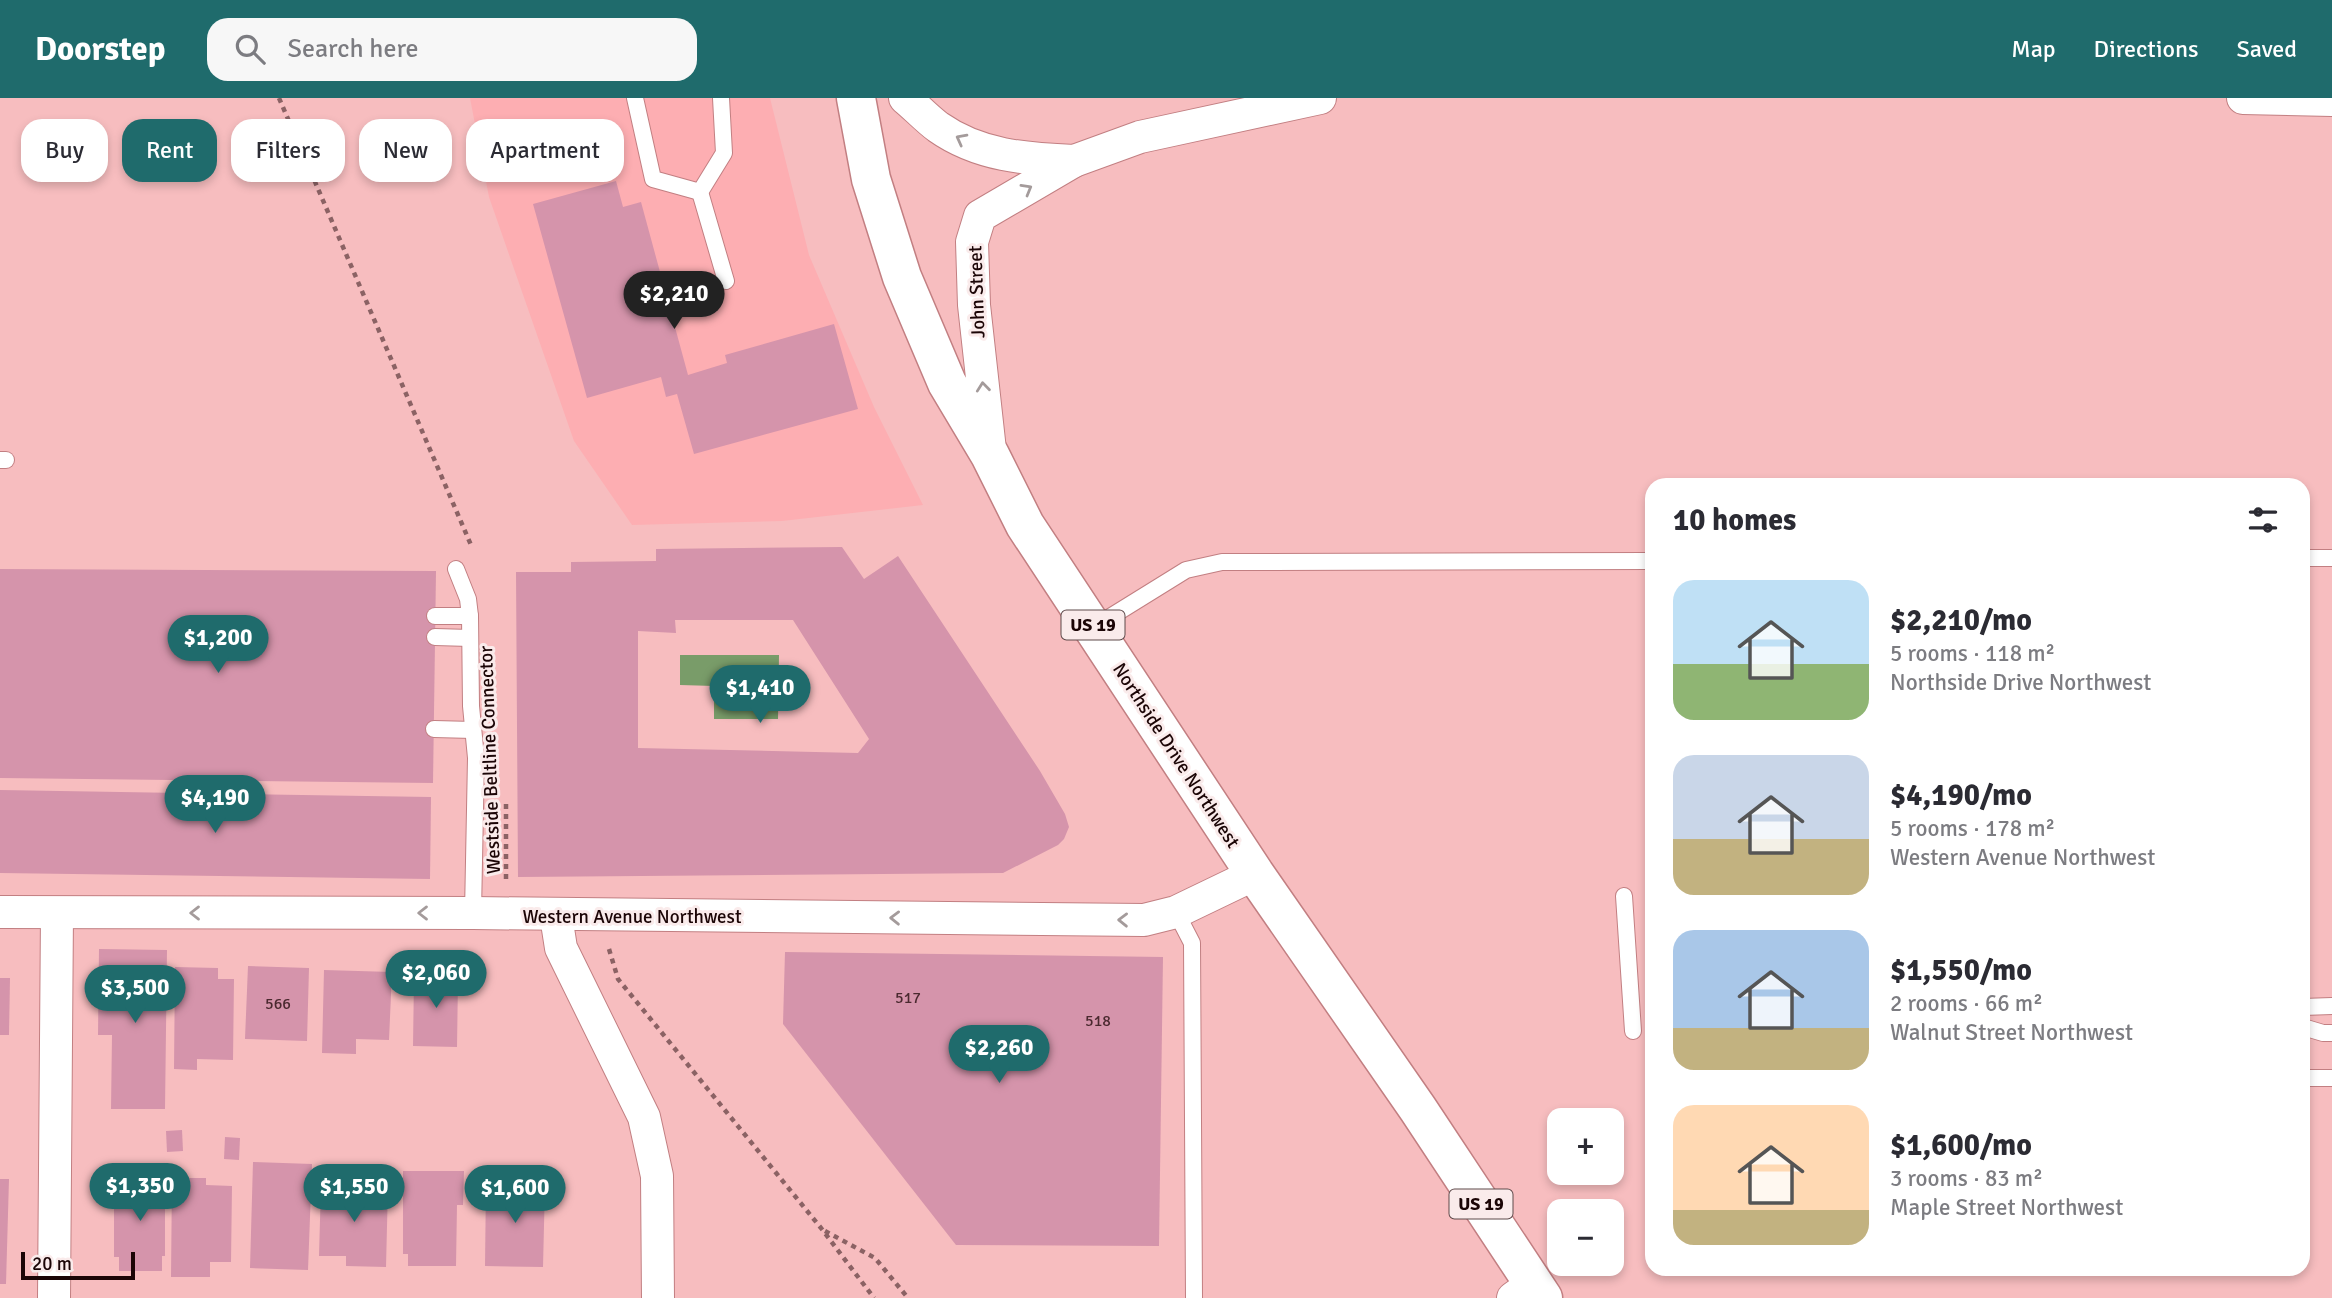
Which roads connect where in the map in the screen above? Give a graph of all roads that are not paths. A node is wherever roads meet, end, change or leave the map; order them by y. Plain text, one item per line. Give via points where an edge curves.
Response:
1 (635, 98) edge
2 (721, 98) edge
3 (856, 98) edge
4 (905, 98) edge
5 (1320, 98) edge
6 (2243, 98) edge
7 (2332, 100) edge
8 (1074, 161) junction
9 (700, 192) junction
10 (726, 281) dead end
11 (990, 455) junction
12 (2310, 558) edge
13 (2332, 558) edge
14 (1645, 561) edge
15 (456, 569) dead end
16 (435, 616) dead end
17 (470, 616) junction
18 (1094, 627) junction
19 (435, 637) dead end
20 (470, 638) junction
21 (434, 729) dead end
22 (473, 730) junction
23 (1255, 874) junction
24 (1624, 896) dead end
25 (0, 912) edge
26 (1176, 912) junction
27 (57, 913) junction
28 (473, 913) junction
29 (556, 916) junction
30 (2332, 1006) edge
31 (2310, 1007) edge
32 (2310, 1029) edge
33 (1633, 1031) dead end
34 (2332, 1033) edge
35 (2310, 1078) edge
36 (2332, 1078) edge
37 (1530, 1293) edge
38 (54, 1298) edge
39 (658, 1298) edge
40 (1194, 1298) edge

1 - 9 lane via 653,179
2 - 9 lane via 724,153
3 - 11 main road, Northside Drive Northwest / US 19 via 871,179 902,277 947,383
8 -> 4 street via 1025,159 979,149 938,127
5 - 8 street via 1140,137
6 - 7 street
11 -> 8 street, John Street via 974,305 972,242 979,216
9 - 10 lane
11 - 18 main road, Northside Drive Northwest / US 19 via 1025,525
12 - 13 lane
14 - 18 lane via 1222,562 1186,570
15 - 17 lane
16 - 17 lane
17 - 20 lane
18 - 23 main road, Northside Drive Northwest / US 19
19 - 20 lane
20 - 22 lane
21 - 22 lane
22 - 28 lane
23 - 26 street, Western Avenue Northwest
23 - 37 main road, Northside Drive Northwest / US 19 via 1418,1109
24 - 33 lane
25 - 27 street, Western Avenue Northwest
26 -> 29 street, Western Avenue Northwest via 1144,920
26 - 40 lane via 1192,943
28 -> 27 street, Western Avenue Northwest
27 - 38 street
28 - 29 street, Western Avenue Northwest
29 - 39 street via 561,948 644,1117 657,1176
30 - 31 lane
32 - 34 lane
35 - 36 lane

